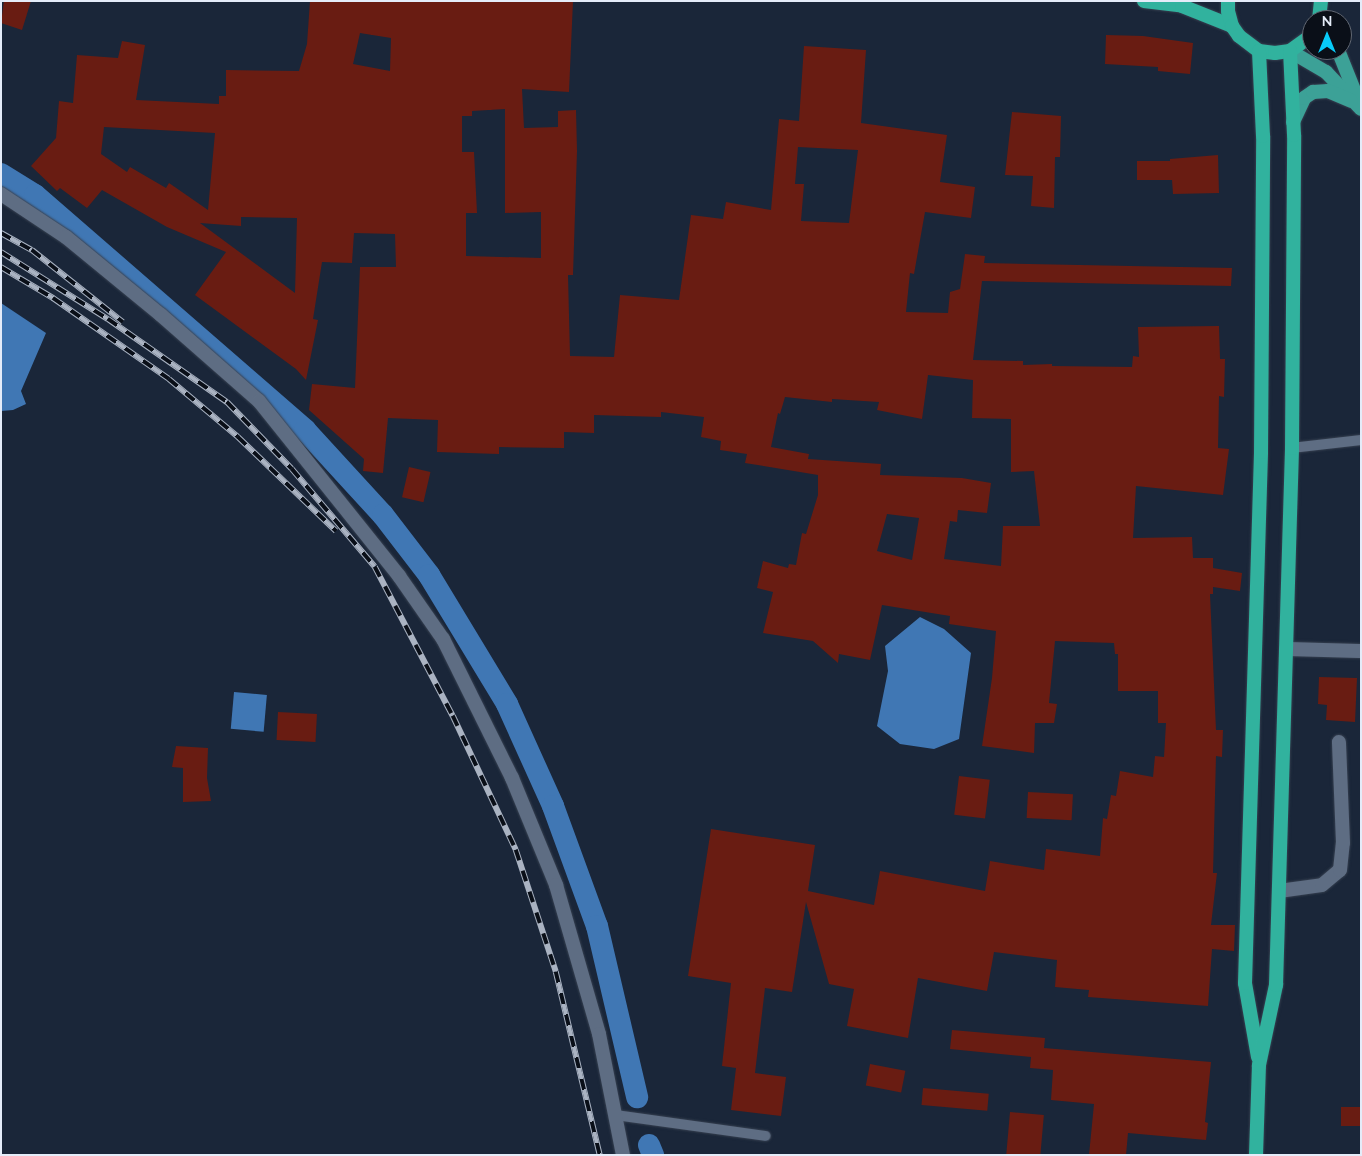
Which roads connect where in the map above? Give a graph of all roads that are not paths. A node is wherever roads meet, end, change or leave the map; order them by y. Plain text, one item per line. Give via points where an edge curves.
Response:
1 (1144, 1) edge
2 (1228, 1) edge
3 (1232, 26) junction
4 (1302, 42) edge
5 (1259, 51) junction
6 (1290, 51) junction
7 (1342, 60) edge
8 (1361, 108) edge
9 (1293, 122) junction
10 (1, 194) edge
11 (1361, 440) edge
12 (1292, 448) junction
13 (1286, 649) junction
14 (1361, 651) edge
15 (1339, 742) dead end
16 (1279, 891) junction
17 (1259, 1065) junction
18 (615, 1115) junction
19 (766, 1136) dead end
20 (622, 1155) edge
21 (1256, 1155) edge

1 - 3 highway via 1182,6
2 - 3 highway
3 - 5 highway via 1243,41
4 - 6 highway
5 - 6 highway
5 - 17 highway via 1263,136 1261,452 1245,983
6 - 8 main road via 1326,72
6 - 9 highway
7 - 8 main road
8 - 9 main road via 1340,94 1313,92 1301,103
9 - 12 highway
10 - 18 street via 74,243 260,401 399,576 443,640 512,778 556,885 600,1034
11 - 12 lane
12 - 13 highway
13 - 14 street
13 - 16 highway
15 - 16 street via 1343,843 1340,870 1322,885
16 - 17 highway via 1276,985
17 - 21 highway
18 - 19 lane
18 - 20 street

